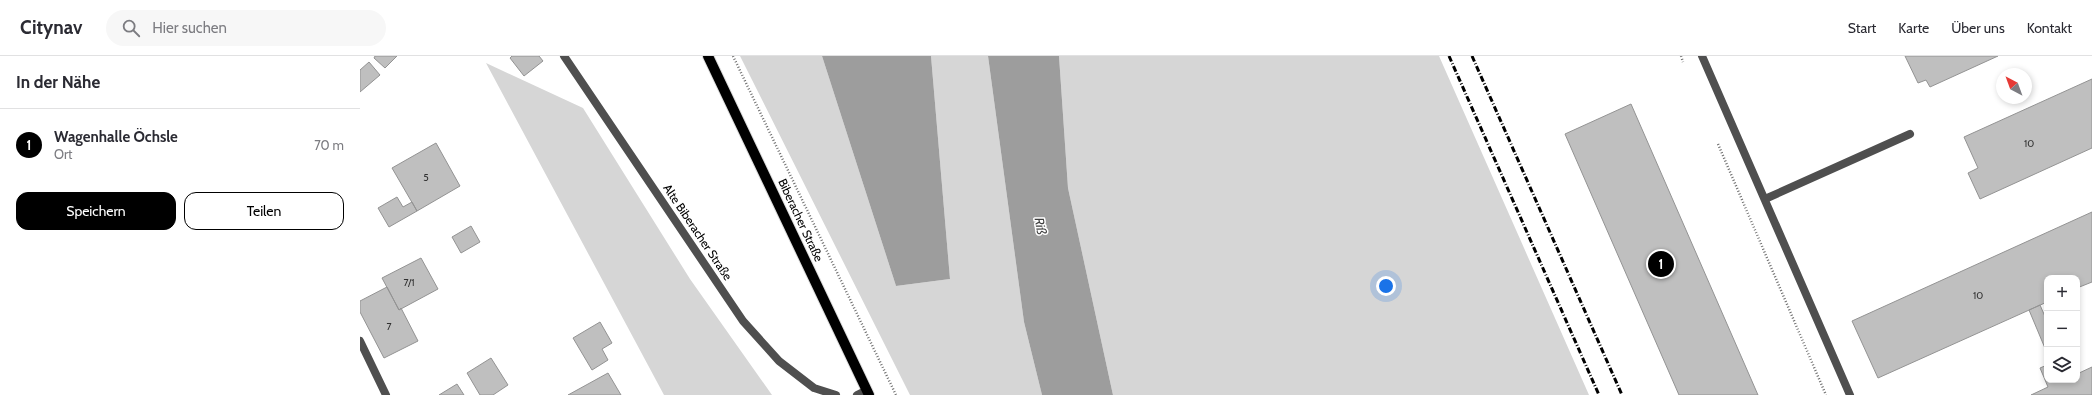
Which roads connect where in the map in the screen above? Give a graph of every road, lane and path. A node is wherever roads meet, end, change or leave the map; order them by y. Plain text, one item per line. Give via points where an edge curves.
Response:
1 (564, 56) edge
2 (708, 56) edge
3 (733, 56) edge
4 (1681, 56) edge
5 (1702, 56) edge
6 (1684, 63) dead end
7 (1910, 134) dead end
8 (1718, 143) dead end
9 (1765, 199) junction
10 (360, 341) edge
11 (868, 392) edge
12 (386, 395) edge
13 (836, 395) edge
14 (857, 395) edge
15 (896, 395) edge
16 (1826, 395) edge
17 (1850, 395) edge

1 - 13 street, Alte Biberacher Straße via 743,321 779,361 814,388
2 - 11 main road, Biberacher Straße
3 - 15 path
4 - 6 path
5 - 9 street
7 - 9 street
8 - 16 path
9 - 17 street
10 - 12 street
11 - 14 street

